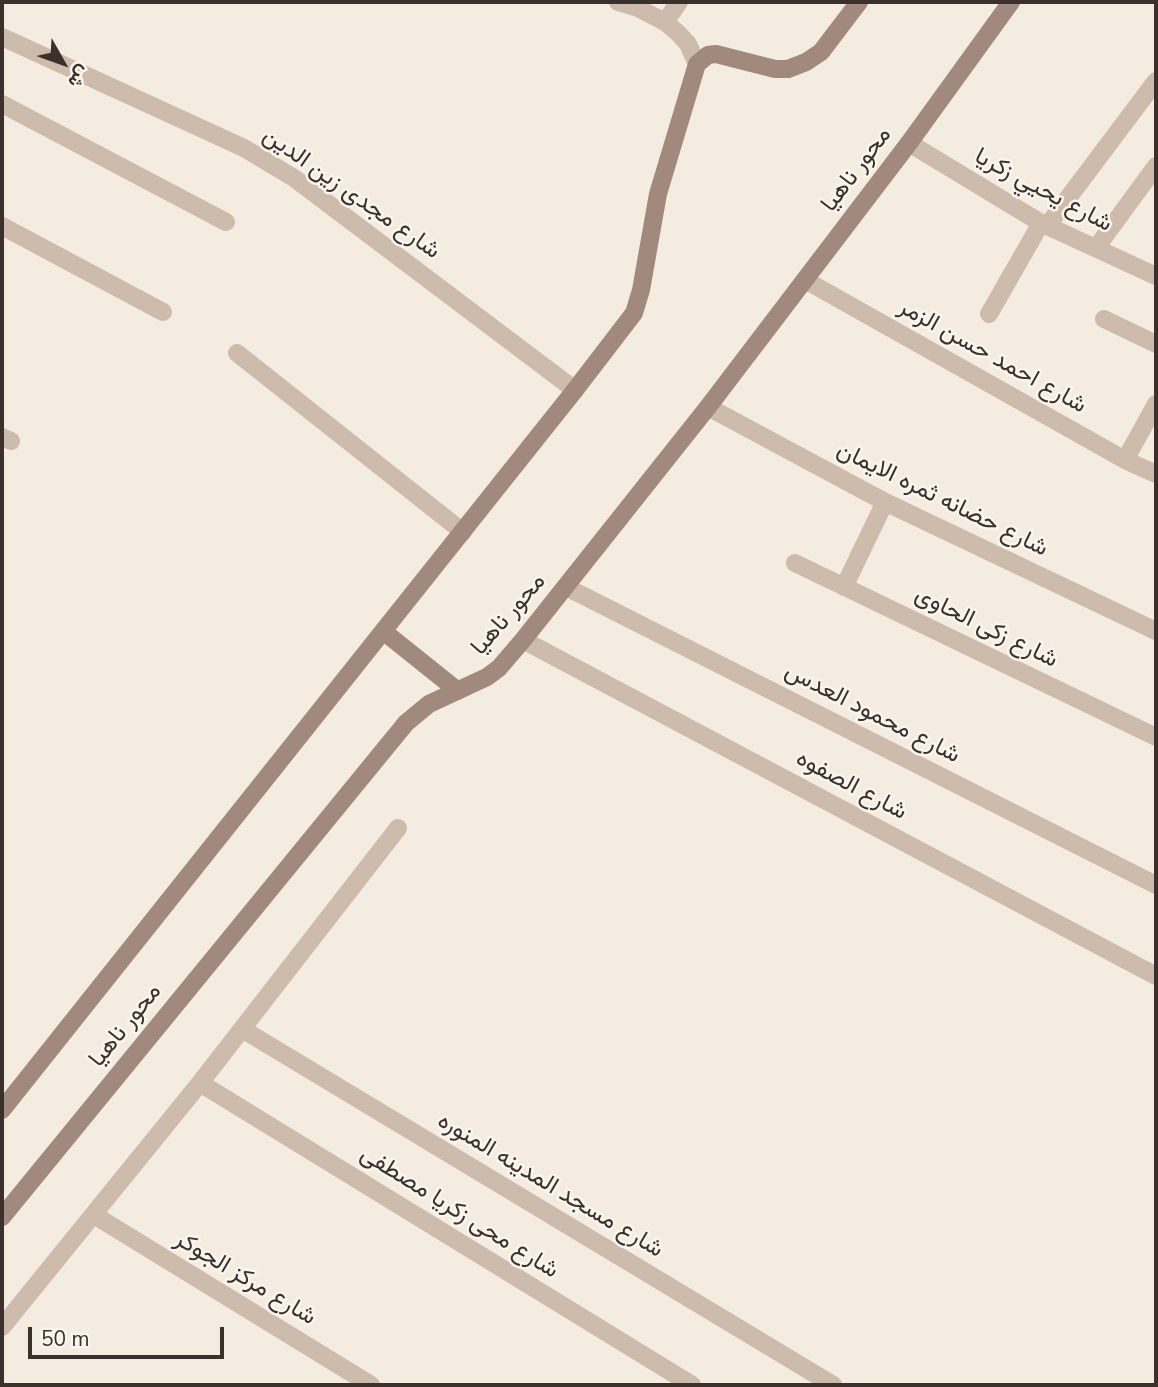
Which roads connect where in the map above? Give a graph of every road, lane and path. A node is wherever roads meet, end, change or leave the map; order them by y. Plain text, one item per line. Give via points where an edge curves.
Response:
1 (618, 2) edge
2 (679, 2) edge
3 (859, 2) edge
4 (1011, 2) edge
5 (664, 22) junction
6 (2, 37) edge
7 (696, 64) junction
8 (1156, 81) edge
9 (2, 104) edge
10 (909, 144) junction
11 (1156, 166) edge
12 (226, 222) dead end
13 (1044, 224) junction
14 (2, 226) edge
15 (1096, 248) junction
16 (1156, 276) edge
17 (805, 280) junction
18 (163, 313) dead end
19 (989, 314) dead end
20 (1104, 319) dead end
21 (1156, 344) edge
22 (237, 353) dead end
23 (575, 390) junction
24 (1156, 404) edge
25 (708, 407) junction
26 (1125, 460) junction
27 (1156, 474) edge
28 (886, 502) junction
29 (463, 532) junction
30 (795, 563) dead end
31 (566, 587) junction
32 (844, 587) junction
33 (383, 631) junction
34 (1156, 631) edge
35 (523, 640) junction
36 (458, 691) junction
37 (1156, 737) edge
38 (398, 828) dead end
39 (1156, 886) edge
40 (1156, 976) edge
41 (242, 1029) junction
42 (200, 1083) junction
43 (2, 1110) edge
44 (94, 1216) junction
45 (2, 1217) edge
46 (2, 1327) edge
47 (371, 1385) edge
48 (692, 1385) edge
49 (833, 1385) edge

1 - 5 street
2 - 5 street
3 - 7 main road via 821,52 788,69 716,54
4 - 10 main road, محور ناهيا
5 - 7 street via 684,38
6 - 23 street, شارع مجدى زين الدين via 244,148 294,178
7 - 23 main road, محور ناهيا via 657,194 634,313
8 - 13 street
9 - 12 street
10 - 13 street, شارع يحيي زكريا
10 - 17 main road, محور ناهيا
11 - 15 street
13 - 15 street, شارع يحيي زكريا
13 - 19 street
14 - 18 street
15 - 16 street, شارع يحيي زكريا
17 - 25 main road, محور ناهيا
17 - 26 street, شارع احمد حسن الزمر
20 - 21 street
22 - 29 street
23 - 29 main road, محور ناهيا
24 - 26 street
25 - 28 street, شارع حضانه ثمره الايمان
25 - 31 main road, محور ناهيا
26 - 27 street, شارع احمد حسن الزمر
28 - 32 street
28 - 34 street, شارع حضانه ثمره الايمان
29 - 33 main road, محور ناهيا
30 - 32 street, شارع زكى الحاوى
31 - 35 main road, محور ناهيا
31 - 39 street, شارع محمود العدس
32 - 37 street, شارع زكى الحاوى
33 - 36 main road
33 - 43 main road, محور ناهيا
35 - 36 main road, محور ناهيا via 487,677
35 - 40 street, شارع الصفوه
36 - 45 main road, محور ناهيا via 429,704 405,723
38 - 41 street
41 - 42 street
41 - 49 street, شارع مسجد المدينه المنوره
42 - 44 street
42 - 48 street, شارع محى زكريا مصطفى
44 - 46 street
44 - 47 street, شارع مركز الجوكر

